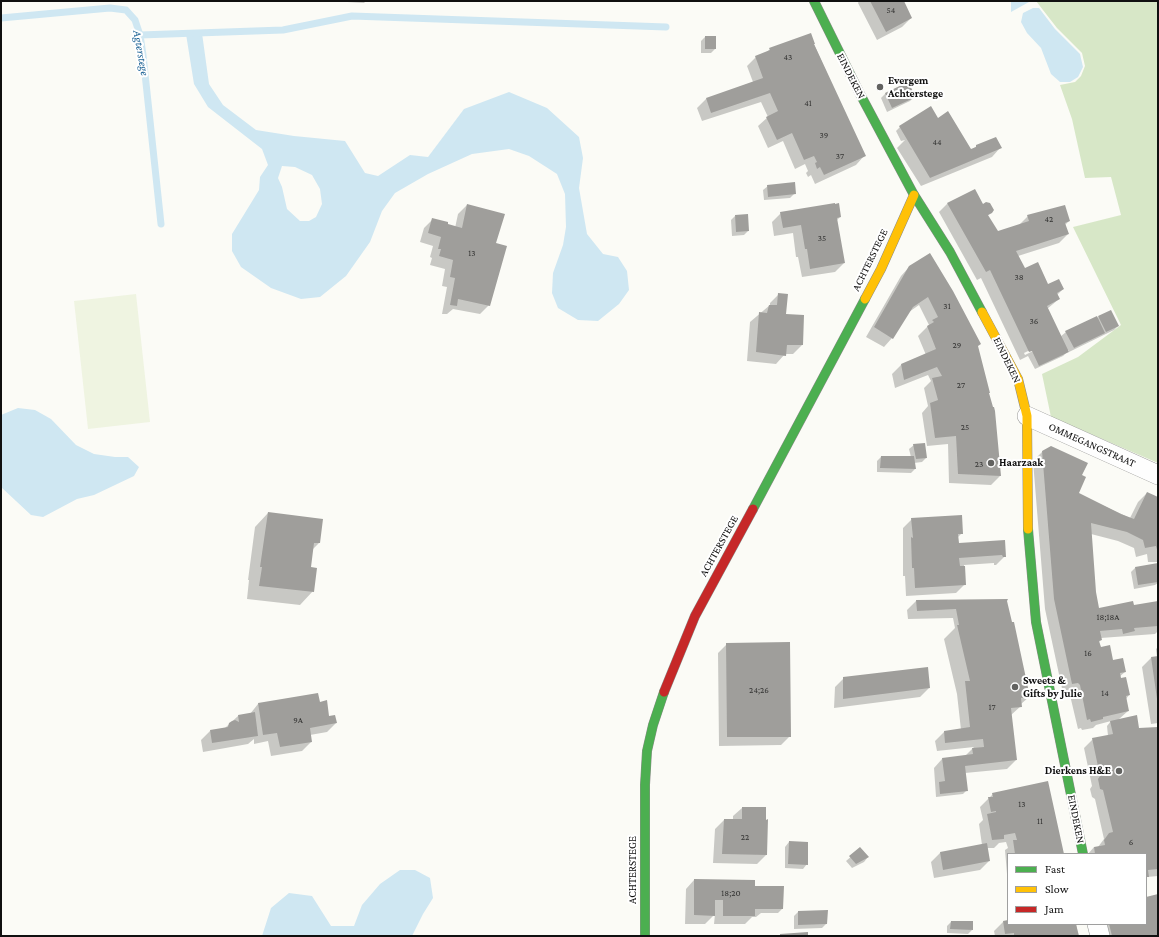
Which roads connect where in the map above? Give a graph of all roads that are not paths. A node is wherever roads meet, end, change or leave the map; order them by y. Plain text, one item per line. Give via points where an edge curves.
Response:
1 (814, 1) edge
2 (914, 195) junction
3 (1026, 416) junction
4 (1158, 475) edge
5 (1083, 853) edge
6 (1097, 925) edge
7 (645, 936) edge
8 (1100, 936) edge

1 - 2 street, EINDEKEN
2 - 3 street, EINDEKEN via 950,252 1018,379
2 - 7 street, ACHTERSTEGE via 881,269 695,616 667,683 647,751
3 - 4 street, OMMEGANGSTRAAT
3 - 5 street, EINDEKEN via 1027,518 1036,622
6 - 8 street

